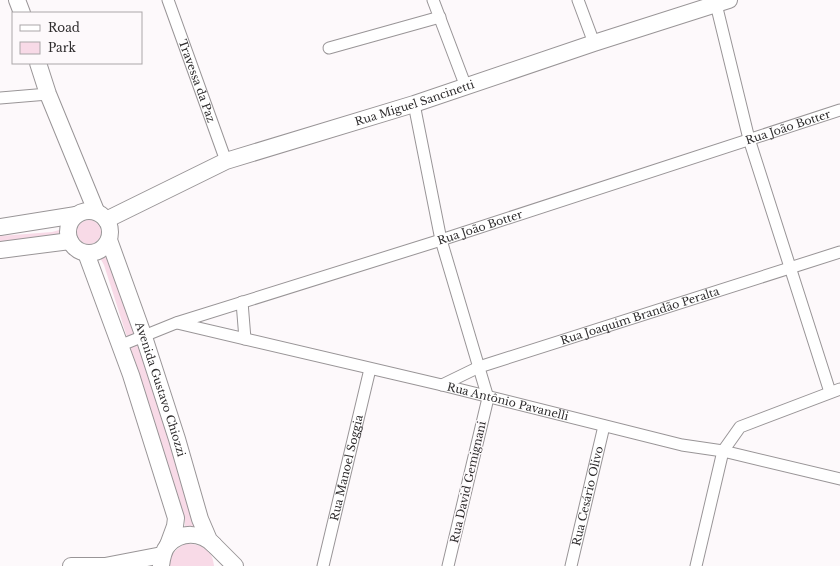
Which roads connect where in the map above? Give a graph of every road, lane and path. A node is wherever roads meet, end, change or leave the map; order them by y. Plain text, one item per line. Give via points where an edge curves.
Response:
1 (17, 0) edge
2 (168, 0) edge
3 (433, 0) edge
4 (578, 0) edge
5 (721, 1) edge
6 (22, 12) edge
7 (440, 17) junction
8 (594, 43) junction
9 (329, 48) dead end
10 (38, 64) edge
11 (466, 87) junction
12 (48, 94) junction
13 (0, 98) edge
14 (414, 104) junction
15 (840, 110) edge
16 (749, 139) junction
17 (226, 161) junction
18 (76, 215) junction
19 (101, 216) junction
20 (0, 227) edge
21 (109, 240) junction
22 (441, 240) junction
23 (70, 241) junction
24 (0, 250) edge
25 (840, 252) edge
26 (86, 253) junction
27 (791, 267) junction
28 (242, 302) junction
29 (176, 323) junction
30 (144, 337) junction
31 (245, 339) junction
32 (119, 346) junction
33 (154, 366) junction
34 (479, 367) junction
35 (370, 369) junction
36 (131, 375) junction
37 (442, 385) junction
38 (835, 391) edge
39 (488, 398) junction
40 (604, 426) junction
41 (723, 451) junction
42 (840, 479) edge
43 (209, 540) junction
44 (164, 555) edge
45 (78, 566) edge
46 (106, 566) edge
47 (221, 566) edge
48 (235, 566) edge
49 (323, 566) edge
50 (448, 566) edge
51 (571, 566) edge
52 (696, 566) edge

1 - 6 main road
2 - 17 street, Travessa da Paz
3 - 7 street
4 - 8 street
5 - 8 main road, Rua Miguel Sancinetti
5 - 16 street
7 - 9 street
7 - 11 street
8 - 11 main road, Rua Miguel Sancinetti
10 - 12 main road
11 - 14 main road, Rua Miguel Sancinetti
12 - 13 street
12 - 19 main road
14 - 17 main road, Rua Miguel Sancinetti
14 - 22 street
15 - 16 street, Rua João Botter
16 - 22 street, Rua João Botter
16 - 27 street
17 - 19 main road, Rua Miguel Sancinetti
18 - 19 main road via 88,210
18 - 20 main road
18 - 23 main road via 68,227
19 - 21 main road via 109,226
21 - 26 main road via 100,250
21 - 30 main road, Avenida Gustavo Chiozzi
22 - 28 street, Rua João Botter
22 - 34 street
23 - 24 main road
23 - 26 main road via 74,247
25 - 27 street, Rua Joaquim Brandão Peralta
26 - 32 main road
27 - 34 street, Rua Joaquim Brandão Peralta
27 - 38 street
28 - 29 street, Rua João Botter
28 - 31 street
29 - 30 street, Rua João Botter
29 - 31 street, Rua Antônio Pavanelli
30 - 32 street, Rua João Botter
30 - 33 main road, Avenida Gustavo Chiozzi
31 - 35 street, Rua Antônio Pavanelli
32 - 36 main road
33 - 36 main road
33 - 43 main road, Avenida Gustavo Chiozzi via 178,439 200,520
34 - 37 street, Rua Joaquim Brandão Peralta
34 - 39 street
35 - 37 street, Rua Antônio Pavanelli
35 - 49 street, Rua Manoel Soggia
36 - 44 main road via 176,518
37 - 39 street, Rua Antônio Pavanelli
38 - 41 street via 740,427
39 - 40 street, Rua Antônio Pavanelli
39 - 50 street, Rua David Gemignani
40 - 41 street, Rua Antônio Pavanelli via 682,445
40 - 51 street, Rua Cesário Olivo
41 - 42 street, Rua Antônio Pavanelli
41 - 52 street
43 - 44 main road via 199,535 177,538
43 - 47 main road via 217,548
43 - 48 main road
44 - 46 main road
45 - 46 main road

